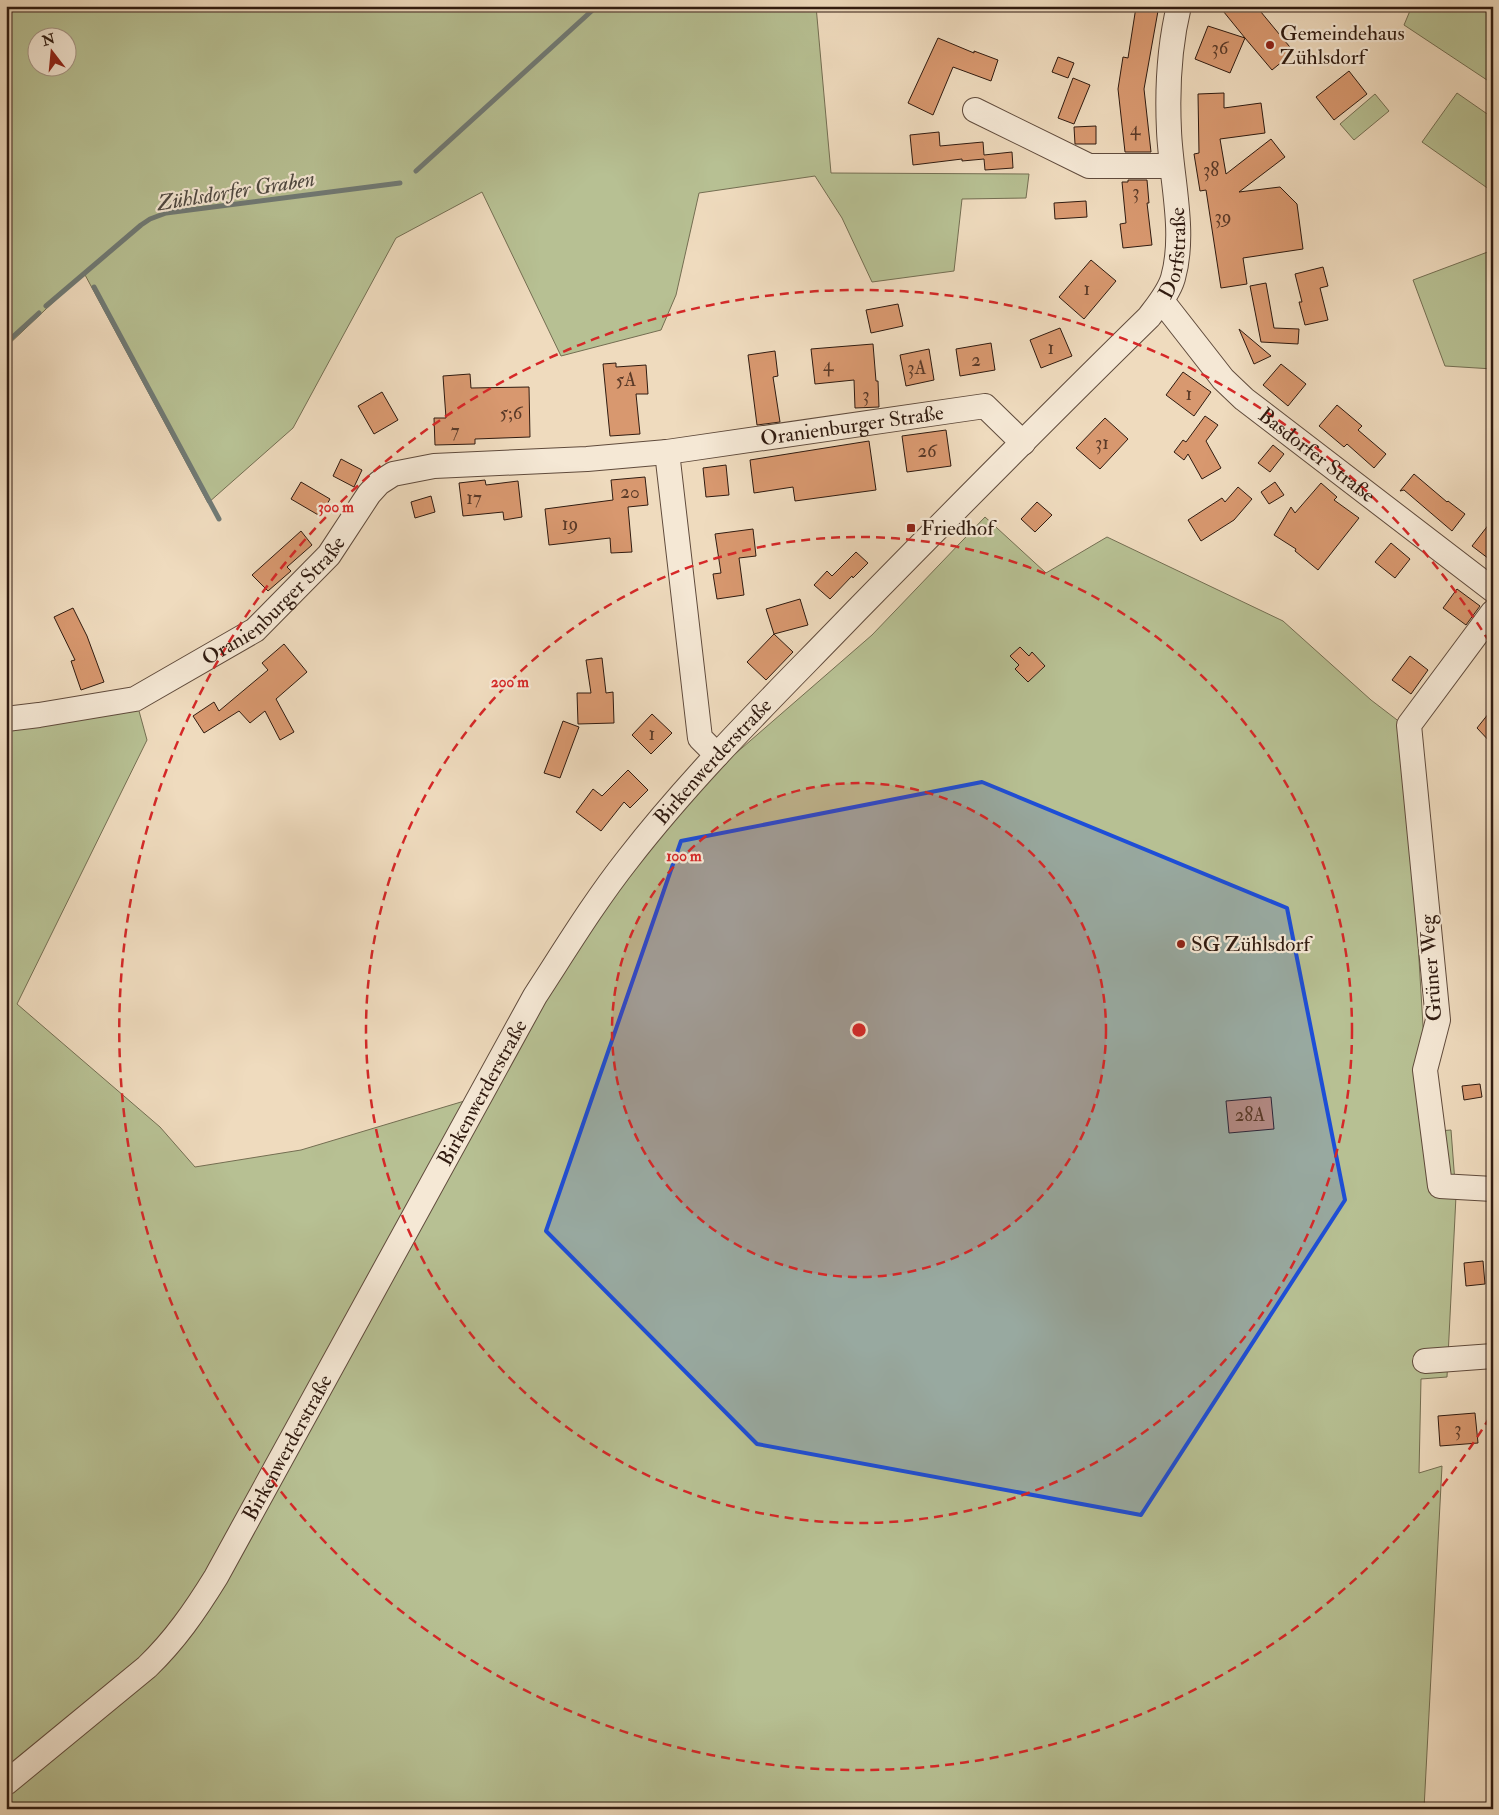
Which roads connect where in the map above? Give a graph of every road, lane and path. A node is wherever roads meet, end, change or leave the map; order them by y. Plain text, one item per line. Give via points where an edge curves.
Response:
1 (1179, 6) edge
2 (975, 110) dead end
3 (1171, 166) junction
4 (1162, 301) junction
5 (1023, 443) junction
6 (667, 452) junction
7 (1493, 590) edge
8 (1493, 612) edge
9 (6, 719) edge
10 (717, 754) junction
11 (1493, 1189) edge
12 (1493, 1356) edge
13 (1426, 1361) dead end
14 (6, 1782) edge

1 - 3 street, Dorfstraße via 1168,93
2 - 3 street via 1089,166
3 - 4 street, Dorfstraße via 1178,228 1177,258 1173,280
4 - 5 street, Dorfstraße
4 - 7 street, Basdorfer Straße via 1223,379 1244,399
5 - 6 street, Oranienburger Straße via 986,406
5 - 10 street, Birkenwerderstraße
6 - 9 street, Oranienburger Straße via 434,466 393,474 369,494 329,555 255,630 135,699
6 - 10 street via 700,738
8 - 11 street, Grüner Weg via 1409,725 1438,1020 1425,1070 1440,1186
10 - 14 street, Birkenwerderstraße via 627,860 535,996 193,1614 167,1648 146,1667
12 - 13 street

